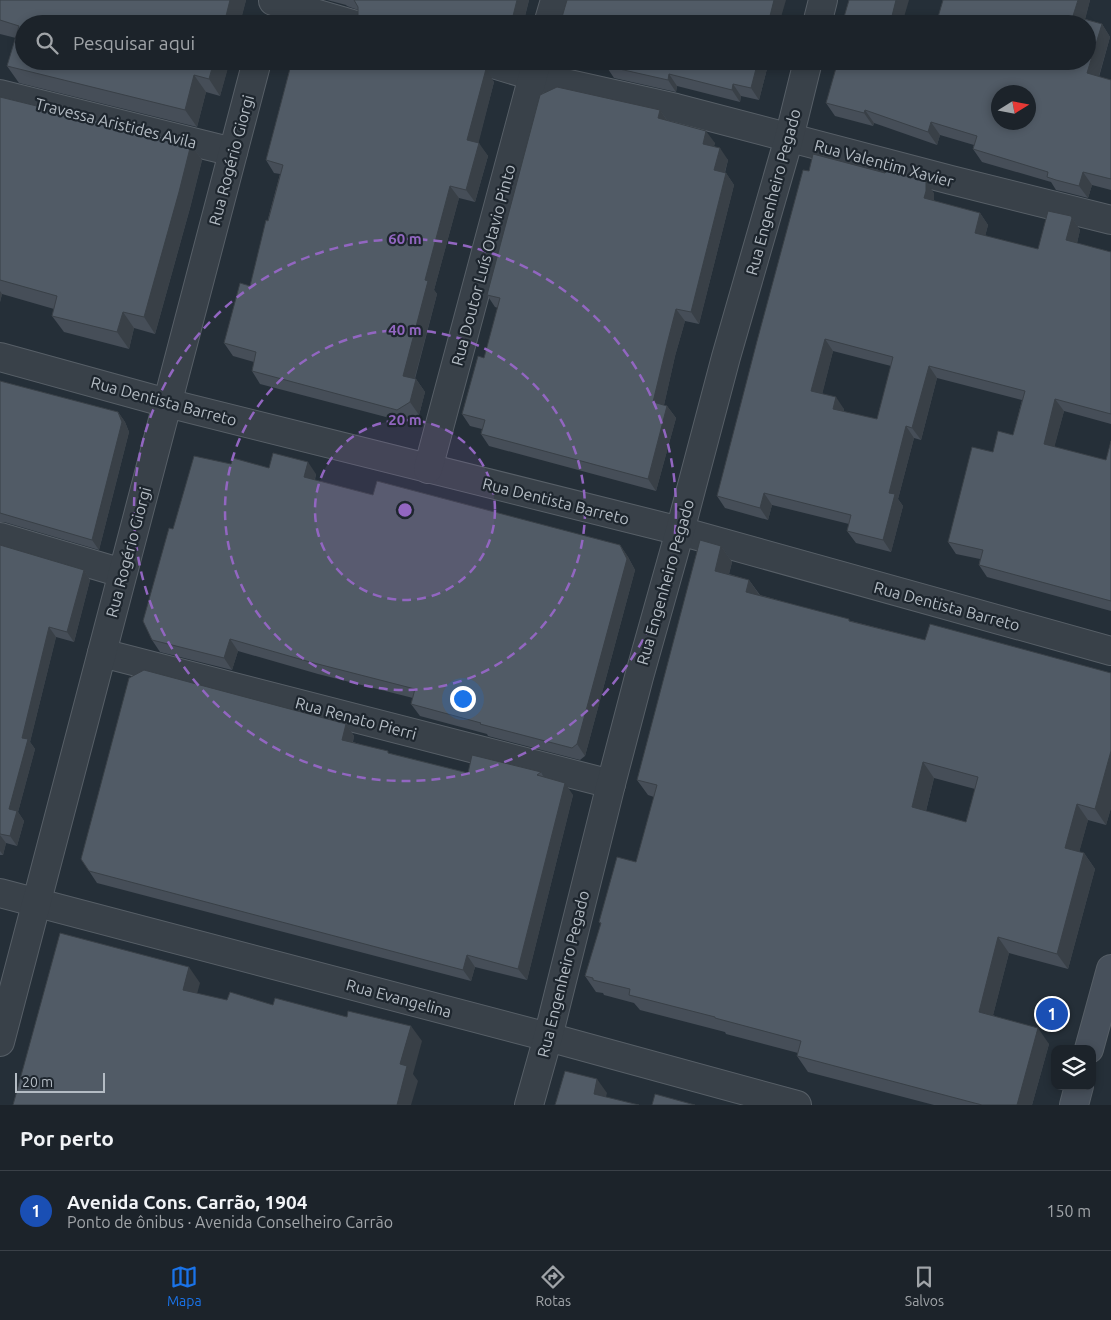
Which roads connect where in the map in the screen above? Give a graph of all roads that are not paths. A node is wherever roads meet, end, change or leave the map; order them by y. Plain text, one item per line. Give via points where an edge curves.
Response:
1 (555, 0) edge
2 (823, 0) edge
3 (271, 8) edge
4 (306, 15) edge
5 (551, 15) edge
6 (819, 15) edge
7 (255, 70) edge
8 (534, 70) edge
9 (542, 70) edge
10 (806, 70) edge
11 (0, 94) edge
12 (789, 138) junction
13 (233, 152) junction
14 (1111, 220) edge
15 (0, 357) edge
16 (167, 403) junction
17 (428, 468) junction
18 (680, 531) junction
19 (0, 537) edge
20 (122, 574) junction
21 (1111, 651) edge
22 (102, 652) junction
23 (611, 784) junction
24 (0, 893) edge
25 (36, 903) junction
26 (1111, 969) edge
27 (548, 1037) junction
28 (0, 1042) edge
29 (1090, 1045) edge
30 (1078, 1090) edge
31 (529, 1105) edge
32 (797, 1105) edge
33 (1074, 1105) edge

1 - 5 street
2 - 6 street
3 - 4 street
7 - 13 street, Rua Rogério Giorgi
8 - 17 street, Rua Doutor Luís Otavio Pinto
9 - 12 street, Rua Valentim Xavier
10 - 12 street, Rua Engenheiro Pegado
11 - 13 street, Travessa Aristides Avila
12 - 14 street, Rua Valentim Xavier
12 - 18 street, Rua Engenheiro Pegado
13 - 16 street, Rua Rogério Giorgi
15 - 16 street, Rua Dentista Barreto
16 - 17 street, Rua Dentista Barreto
16 - 20 street, Rua Rogério Giorgi
17 - 18 street, Rua Dentista Barreto
18 - 21 street, Rua Dentista Barreto
18 - 23 street, Rua Engenheiro Pegado
19 - 20 street
20 - 22 street, Rua Rogério Giorgi
22 - 23 street, Rua Renato Pierri
22 - 25 street, Rua Rogério Giorgi
23 - 27 street, Rua Engenheiro Pegado
24 - 25 street, Rua Evangelina
25 - 27 street, Rua Evangelina
25 - 28 street, Rua Rogério Giorgi
26 - 29 main road
27 - 31 street, Rua Engenheiro Pegado
27 - 32 street, Rua Evangelina
30 - 33 main road

